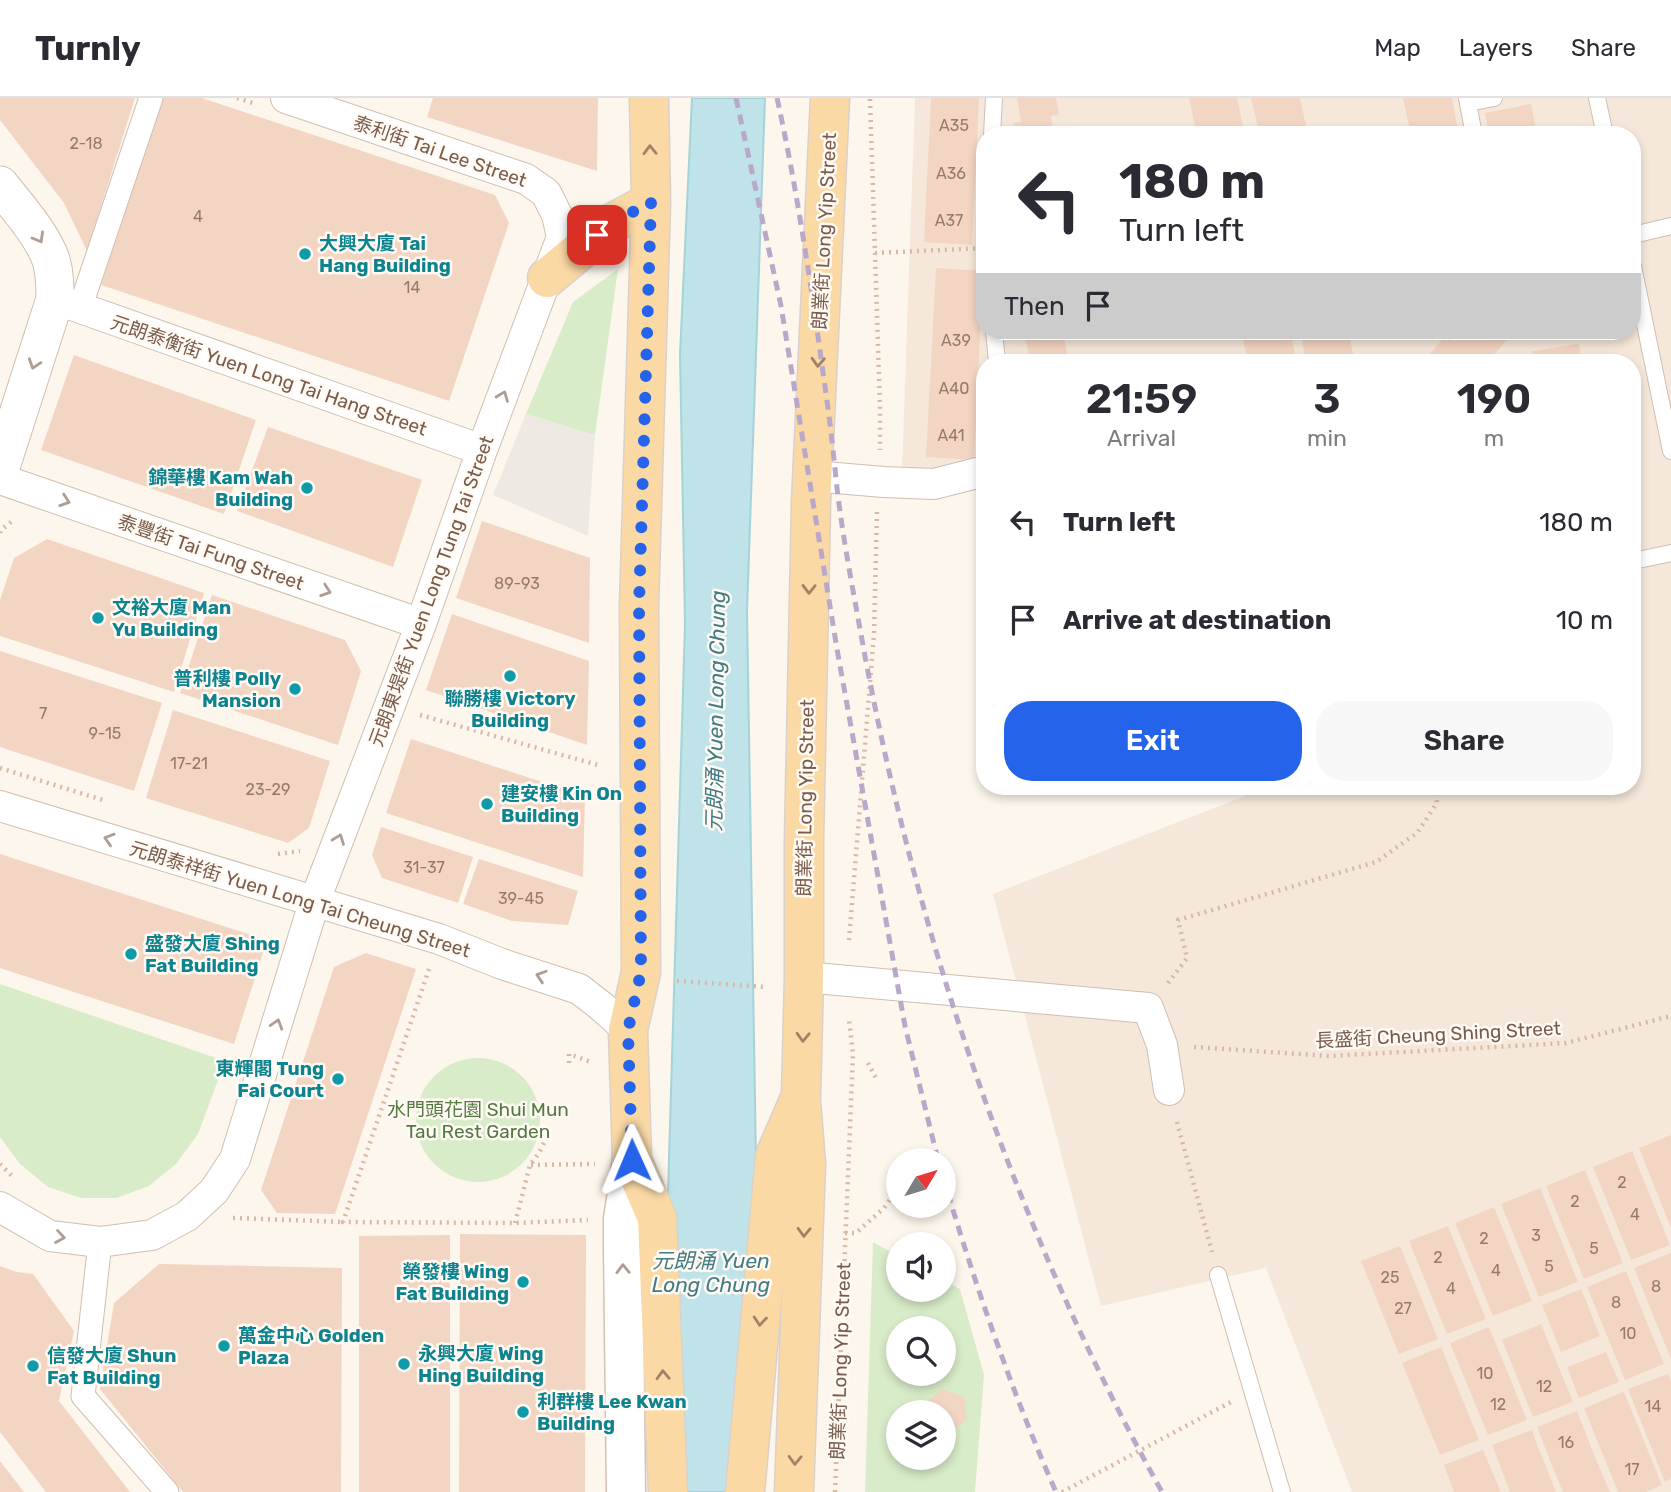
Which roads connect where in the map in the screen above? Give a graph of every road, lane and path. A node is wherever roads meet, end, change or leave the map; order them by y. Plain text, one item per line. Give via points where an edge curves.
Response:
1 (150, 98) edge
2 (237, 98) edge
3 (649, 98) edge
4 (830, 98) edge
5 (870, 98) edge
6 (994, 98) edge
7 (1494, 98) edge
8 (1597, 98) edge
9 (1467, 100) edge
10 (274, 102) edge
11 (992, 126) edge
12 (1472, 126) edge
13 (1603, 126) edge
14 (0, 185) edge
15 (651, 202) junction
16 (1671, 226) edge
17 (1641, 233) edge
18 (976, 248) edge
19 (875, 253) junction
20 (547, 278) junction
21 (67, 304) junction
22 (1641, 305) edge
23 (482, 450) junction
24 (1671, 451) edge
25 (880, 460) dead end
26 (0, 470) edge
27 (976, 473) edge
28 (812, 476) junction
29 (0, 479) edge
30 (24, 517) dead end
31 (0, 533) edge
32 (877, 533) dead end
33 (1671, 553) edge
34 (1641, 559) edge
35 (421, 624) junction
36 (409, 712) dead end
37 (598, 765) dead end
38 (0, 768) edge
39 (1437, 795) edge
40 (107, 801) dead end
41 (0, 806) edge
42 (307, 849) dead end
43 (267, 851) dead end
44 (314, 903) junction
45 (849, 940) dead end
46 (429, 968) dead end
47 (804, 977) junction
48 (673, 981) dead end
49 (761, 987) dead end
50 (1148, 1008) junction
51 (1671, 1016) edge
52 (849, 1020) dead end
53 (628, 1030) junction
54 (1161, 1045) junction
55 (569, 1063) dead end
56 (594, 1063) dead end
57 (868, 1063) dead end
58 (876, 1077) dead end
59 (1169, 1090) joint
60 (801, 1096) junction
61 (546, 1139) dead end
62 (616, 1162) junction
63 (0, 1164) edge
64 (530, 1165) junction
65 (21, 1184) dead end
66 (886, 1205) edge
67 (0, 1207) edge
68 (233, 1218) dead end
69 (597, 1220) dead end
70 (343, 1222) junction
71 (515, 1223) junction
72 (845, 1233) junction
73 (100, 1242) junction
74 (1219, 1275) joint
75 (1252, 1390) junction
76 (167, 1492) edge
77 (626, 1492) edge
78 (668, 1492) edge
79 (745, 1492) edge
80 (794, 1492) edge
81 (835, 1492) edge
82 (1062, 1492) edge
83 (1282, 1492) edge

1 - 21 street
2 - 10 path
15 -> 3 main road
4 -> 28 main road, 朗業街 Long Yip Street
5 - 19 path
6 - 11 lane
7 - 9 lane
8 - 13 lane
9 - 12 lane
10 - 20 street, 泰利街 Tai Lee Street via 526,178 546,193 562,237
14 -> 21 street via 51,258
15 - 20 main road via 614,222
15 - 53 main road via 639,606 641,972
16 - 17 lane
18 - 19 path
19 - 25 path
23 -> 20 street, 元朗東堤街 Yuen Long Tung Tai Street
21 - 23 street, 元朗泰衡街 Yuen Long Tai Hang Street
21 -> 26 street
22 - 24 lane
23 - 35 street, 元朗東堤街 Yuen Long Tung Tai Street
27 - 28 street via 934,484
28 -> 47 main road, 朗業街 Long Yip Street
29 -> 35 street, 泰豐街 Tai Fung Street
30 - 31 path via 16,518
32 - 45 path via 874,634
33 - 34 lane
44 -> 35 street, 元朗東堤街 Yuen Long Tung Tai Street
36 - 37 path
38 - 40 path
39 - 50 path via 1437,803 1417,833 1376,862 1178,920 1187,958
44 -> 41 street, 元朗泰祥街 Yuen Long Tai Cheung Street
42 - 43 path via 280,855
53 -> 44 street, 元朗泰祥街 Yuen Long Tai Cheung Street via 579,989 439,939
73 -> 44 street, 元朗東堤街 Yuen Long Tung Tai Street via 152,1235 187,1216 215,1191 235,1159
46 - 70 path
47 - 50 street
47 -> 60 main road, 朗業街 Long Yip Street
48 - 49 path
50 - 54 street
51 - 54 path, 長盛街 Cheung Shing Street via 1552,1044 1329,1056
52 - 72 path, 朗業街 Long Yip Street via 853,1054
53 - 62 main road
54 - 59 street
55 - 56 path via 569,1054
57 - 58 path
59 - 74 path
60 -> 79 main road, 朗業街 Long Yip Street via 775,1156
60 -> 80 main road via 806,1164
61 - 64 path
62 - 64 path
77 -> 62 main road via 623,1219
78 -> 62 main road via 657,1217
63 - 65 path
64 - 71 path
66 - 72 path via 856,1233
67 -> 73 street, 元朗東堤街 Yuen Long Tung Tai Street via 50,1237
68 - 70 path
69 - 71 path
70 - 71 path
72 - 81 path, 朗業街 Long Yip Street
73 - 76 street via 83,1396
74 - 75 lane
75 - 82 path
75 - 83 lane

